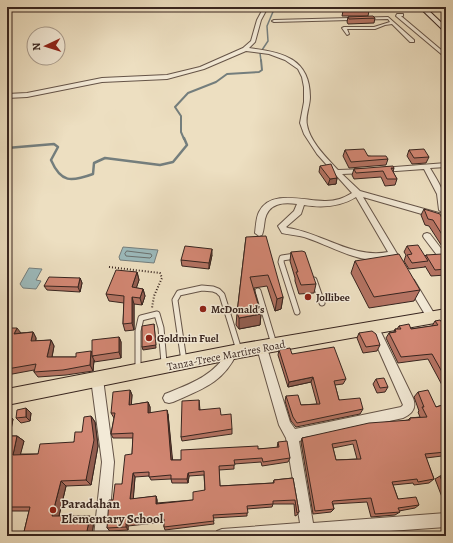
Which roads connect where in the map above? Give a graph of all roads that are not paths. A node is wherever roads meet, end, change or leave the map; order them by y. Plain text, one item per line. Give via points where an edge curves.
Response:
1 (266, 7) edge
2 (376, 8) edge
3 (424, 8) edge
4 (446, 10) edge
5 (402, 15) dead end
6 (430, 15) junction
7 (446, 15) edge
8 (388, 18) junction
9 (274, 21) dead end
10 (393, 23) junction
11 (446, 31) edge
12 (347, 34) dead end
13 (412, 41) dead end
14 (440, 46) dead end
15 (434, 47) junction
16 (248, 49) junction
17 (446, 57) edge
18 (7, 96) edge
19 (446, 165) edge
20 (426, 167) junction
21 (337, 172) junction
22 (357, 193) junction
23 (301, 202) junction
24 (444, 214) edge
25 (259, 233) dead end
26 (427, 236) dead end
27 (393, 254) junction
28 (301, 256) edge
29 (446, 261) edge
30 (312, 275) edge
31 (258, 290) dead end
32 (322, 303) dead end
33 (297, 312) dead end
34 (439, 316) edge
35 (374, 328) junction
36 (446, 329) edge
37 (268, 346) junction
38 (236, 352) junction
39 (185, 362) junction
40 (164, 367) junction
41 (138, 372) junction
42 (97, 379) junction
43 (7, 397) edge
44 (170, 398) dead end
45 (292, 436) junction
46 (446, 520) edge
47 (308, 530) junction
48 (283, 534) edge
49 (100, 536) edge
50 (222, 536) edge

1 - 16 street
2 - 3 street
2 - 8 street
3 - 4 street
3 - 6 street
5 - 15 street via 397,15
6 - 7 street
6 - 11 street
8 - 9 street
8 - 10 street
10 - 12 street via 374,28 344,28
10 - 13 street
14 - 15 street
15 - 17 street
16 - 18 street via 202,68 167,77 102,80 27,95
16 - 21 street via 266,51 296,64 304,75 307,100 303,126 318,151
19 - 20 street
20 - 21 street
20 - 24 street via 439,192
21 - 22 street
22 - 23 street via 342,202
22 - 24 street
22 - 27 street
23 - 25 street via 275,202 264,210
23 - 27 street via 298,212 282,226 285,231 315,237 357,254 381,258
26 - 29 street
27 - 34 street
28 - 33 lane via 283,257 281,260
30 - 32 lane
31 - 37 lane
34 - 35 main road, Tanza-Trece Martires Road
34 - 36 street
35 - 37 main road, Tanza-Trece Martires Road
35 - 45 street via 409,402 408,409
37 - 38 main road, Tanza-Trece Martires Road
37 - 45 street via 285,425
38 - 39 main road, Tanza-Trece Martires Road
38 - 39 lane via 222,295 218,290 201,289 179,294 176,300
38 - 44 street via 215,376
39 - 40 main road, Tanza-Trece Martires Road
40 - 41 main road, Tanza-Trece Martires Road
40 - 41 lane via 161,328 157,314 141,318 138,331
41 - 42 main road, Tanza-Trece Martires Road
42 - 43 main road, Tanza-Trece Martires Road
42 - 49 street via 108,462
45 - 47 street
46 - 47 street
47 - 48 street
48 - 50 street

